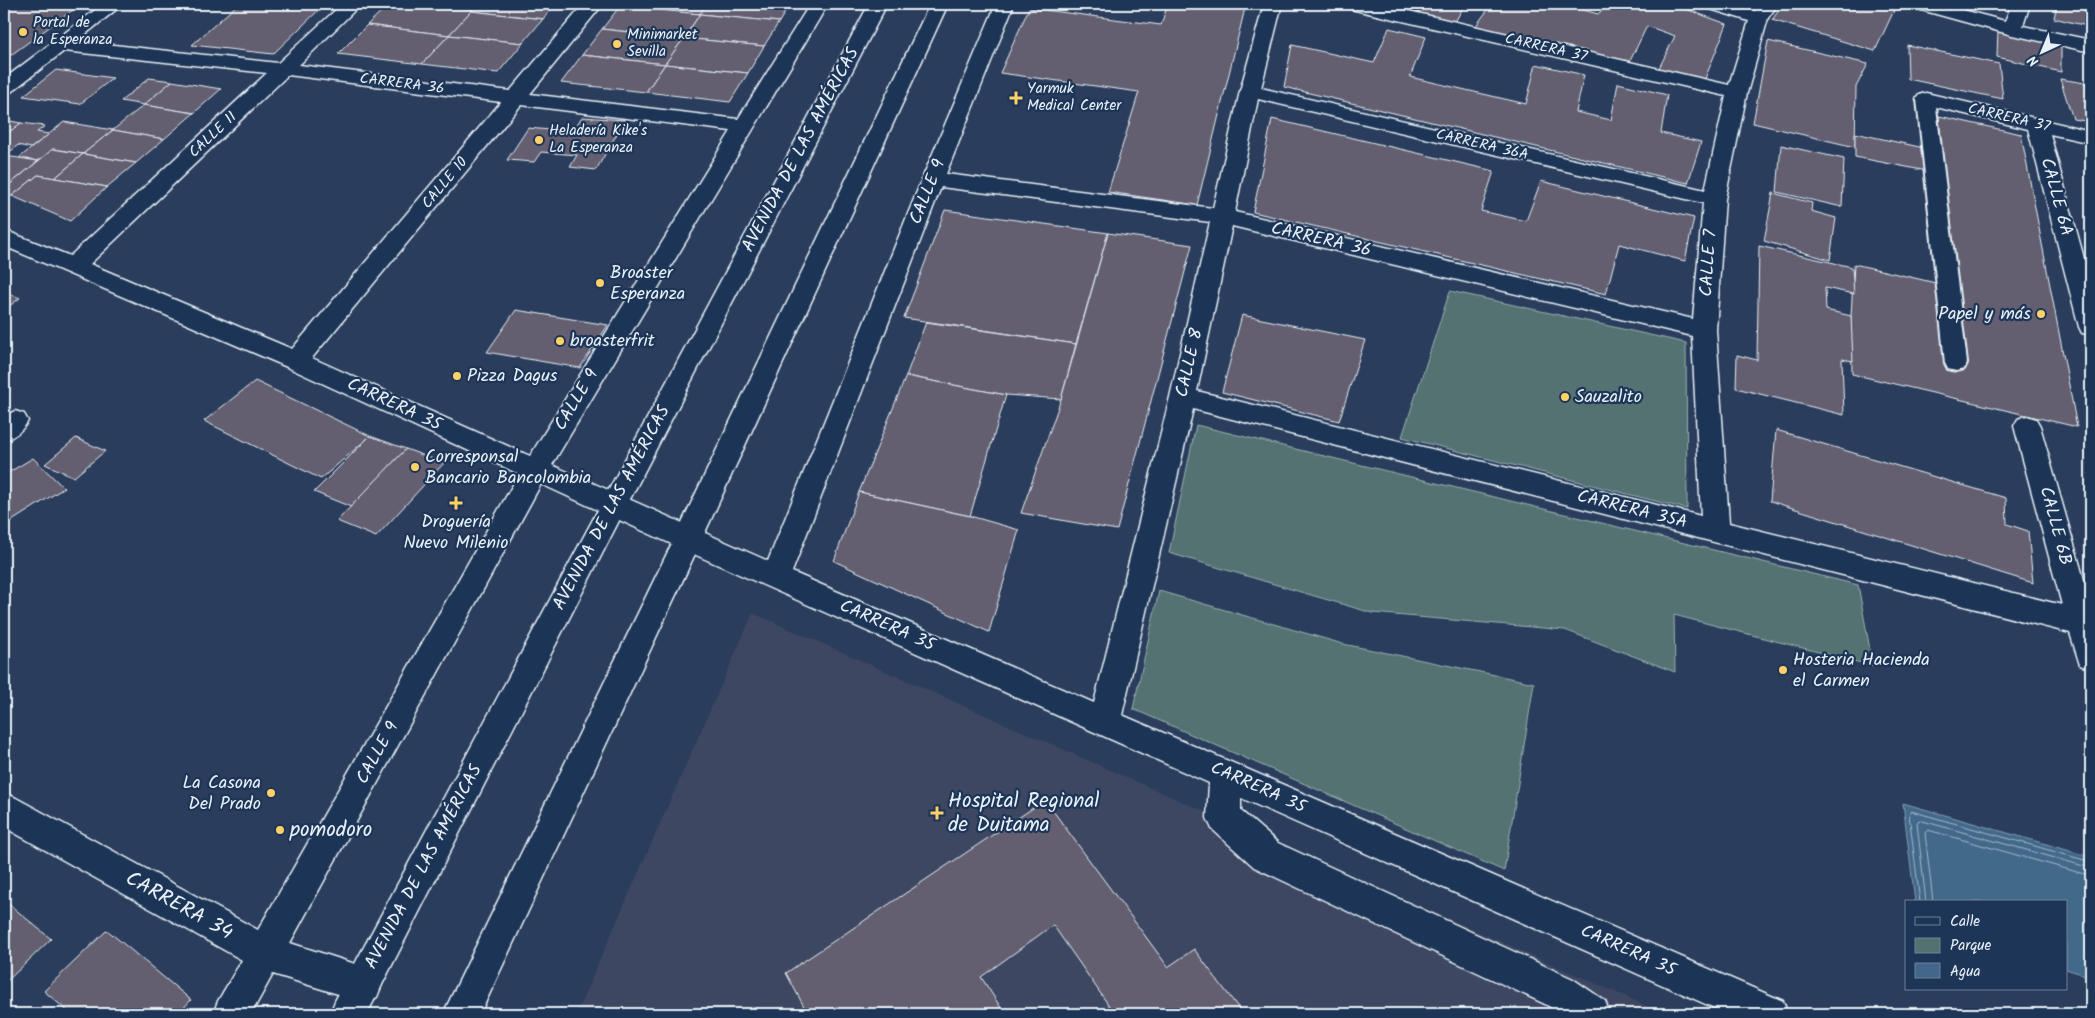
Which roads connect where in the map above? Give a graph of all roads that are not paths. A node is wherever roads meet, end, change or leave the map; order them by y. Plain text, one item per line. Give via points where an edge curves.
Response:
1 (114, 4) edge
2 (352, 4) edge
3 (594, 4) edge
4 (818, 4) edge
5 (878, 4) edge
6 (939, 4) edge
7 (1005, 4) edge
8 (1274, 4) edge
9 (1355, 4) edge
10 (1713, 4) edge
11 (1920, 4) edge
12 (2021, 4) edge
13 (1764, 11) edge
14 (2012, 29) junction
15 (61, 45) junction
16 (2091, 46) edge
17 (283, 69) junction
18 (4, 88) edge
19 (1250, 91) junction
20 (1737, 93) junction
21 (516, 98) junction
22 (1926, 99) joint
23 (2037, 124) junction
24 (743, 126) junction
25 (2091, 137) edge
26 (933, 178) junction
27 (1714, 199) junction
28 (1224, 217) junction
29 (4, 237) edge
30 (74, 266) junction
31 (2091, 327) edge
32 (1704, 330) junction
33 (296, 360) junction
34 (1956, 363) dead end
35 (1183, 397) junction
36 (2027, 426) dead end
37 (535, 470) junction
38 (613, 505) junction
39 (1716, 531) junction
40 (688, 539) junction
41 (776, 577) junction
42 (2082, 624) junction
43 (2091, 656) edge
44 (1105, 721) junction
45 (1226, 774) junction
46 (4, 809) edge
47 (266, 954) junction
48 (364, 984) junction
49 (231, 1014) edge
50 (348, 1014) edge
51 (461, 1014) edge
52 (1592, 1014) edge
53 (1770, 1014) edge

1 - 15 street
2 - 17 street, CALLE 11
3 - 21 street, CALLE 10
4 - 24 street, CALLE 9
5 - 38 street, AVENIDA DE LAS AMÉRICAS
6 - 40 street
7 - 26 street, CALLE 9
8 - 19 street, CALLE 8
9 - 20 street, CARRERA 37
10 - 13 street
11 - 14 street
12 - 14 street
13 - 20 street, CALLE 7
14 - 16 street
15 - 17 street, CARRERA 36
15 - 18 street
17 - 21 street, CARRERA 36
17 - 30 street, CALLE 11
19 - 27 street, CARRERA 36A
19 - 28 street, CALLE 8
20 - 27 street, CALLE 7
21 - 24 street, CARRERA 36
21 - 33 street, CALLE 10
22 - 23 street, CARRERA 37
22 - 34 lane
23 - 25 street, CARRERA 37
23 - 31 street, CALLE 6A
24 - 37 street, CALLE 9
26 - 28 street, CARRERA 36
26 - 41 street, CALLE 9
27 - 32 street, CALLE 7
28 - 32 street, CARRERA 36
28 - 35 street, CALLE 8
29 - 30 street, CARRERA 35
30 - 33 street, CARRERA 35
32 - 39 street, CALLE 7
33 - 37 street, CARRERA 35
35 - 39 street, CARRERA 35A
35 - 44 street, CALLE 8
36 - 42 street, CALLE 6B
37 - 38 street, CARRERA 35
37 - 47 street, CALLE 9
38 - 40 street, CARRERA 35
38 - 48 street, AVENIDA DE LAS AMÉRICAS
39 - 42 street, CARRERA 35A
40 - 41 street, CARRERA 35
40 - 51 street
41 - 44 street, CARRERA 35
42 - 43 street, CALLE 6B
44 - 45 street, CARRERA 35
45 - 52 street via 1224,818 1266,855 1560,992
45 - 53 street, CARRERA 35
46 - 47 street, CARRERA 34
47 - 48 street, CARRERA 34
47 - 49 street, CALLE 9
48 - 50 street, AVENIDA DE LAS AMÉRICAS

